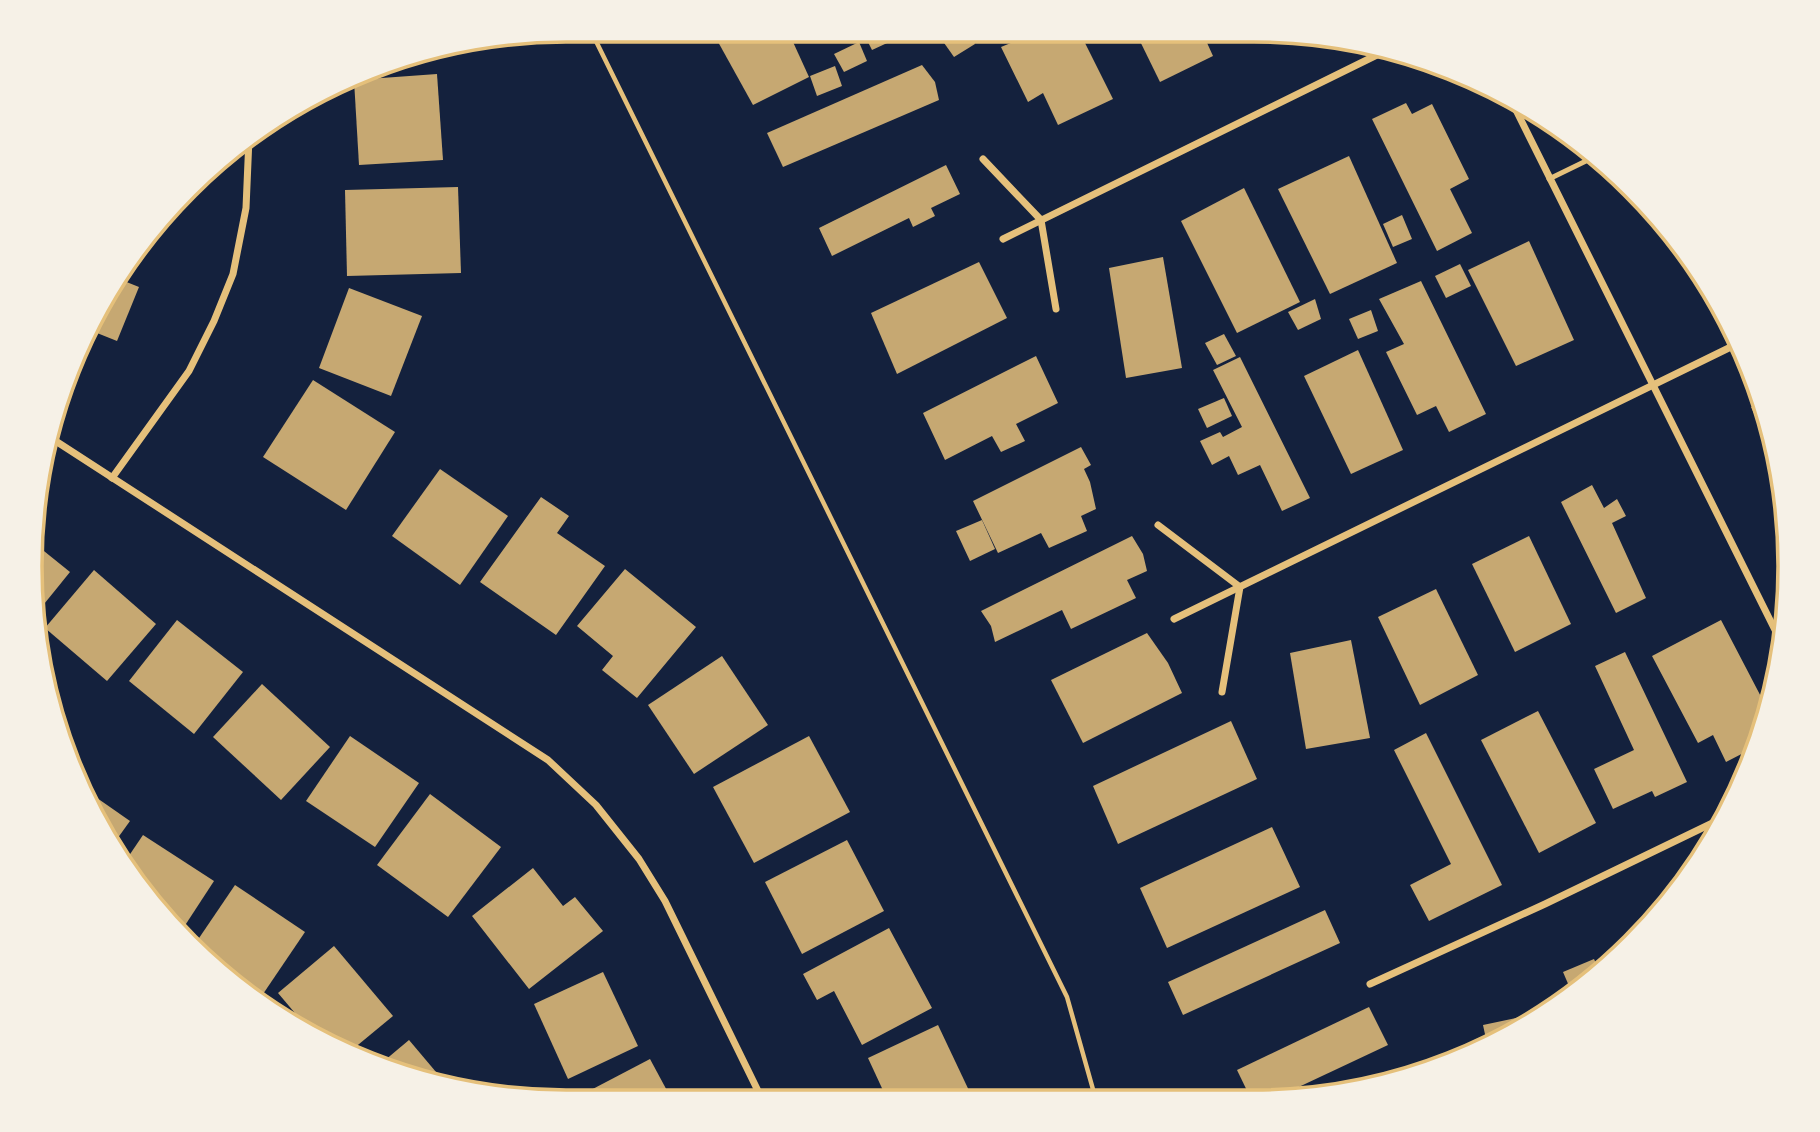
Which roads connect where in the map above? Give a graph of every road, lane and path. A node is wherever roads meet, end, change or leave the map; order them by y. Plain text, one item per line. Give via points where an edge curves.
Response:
1 (596, 42) edge
2 (1374, 56) edge
3 (1517, 113) edge
4 (249, 149) edge
5 (983, 159) dead end
6 (1586, 161) edge
7 (1549, 179) junction
8 (1041, 220) junction
9 (1003, 239) dead end
10 (1056, 309) dead end
11 (1730, 348) edge
12 (1654, 385) junction
13 (57, 442) edge
14 (112, 478) junction
15 (1158, 525) dead end
16 (1240, 587) junction
17 (1174, 619) dead end
18 (1774, 629) edge
19 (1222, 692) dead end
20 (1710, 824) edge
21 (1370, 984) dead end
22 (758, 1090) edge
23 (1093, 1090) edge

1 - 23 path via 1067,997
2 - 8 street
3 - 7 street
4 - 14 street via 246,208 233,274 214,321 189,371
5 - 8 street
6 - 7 lane
7 - 12 street
8 - 9 street
8 - 10 street
11 - 12 street
12 - 16 street
12 - 18 street
13 - 14 street
14 - 22 street via 548,760 586,796 639,859 665,901
15 - 16 street
16 - 17 street
16 - 19 street
20 - 21 street

